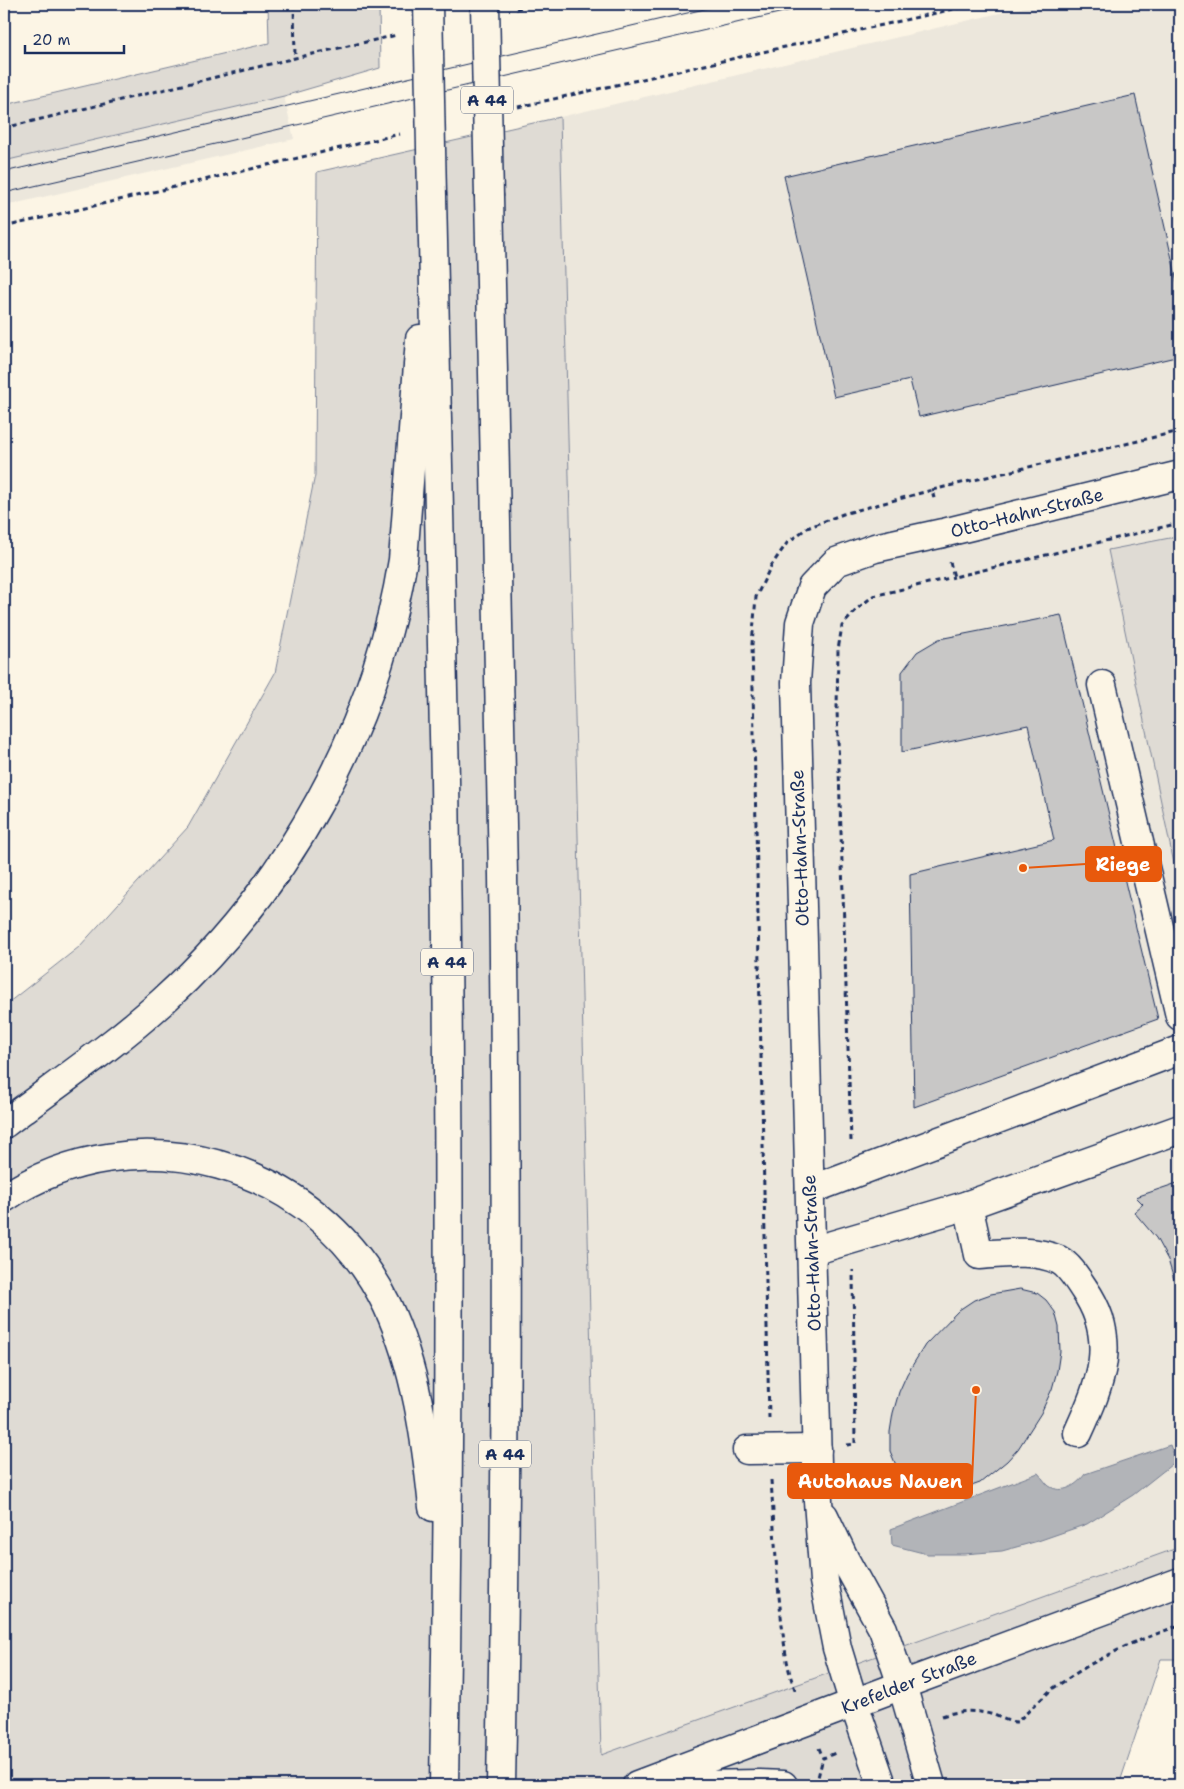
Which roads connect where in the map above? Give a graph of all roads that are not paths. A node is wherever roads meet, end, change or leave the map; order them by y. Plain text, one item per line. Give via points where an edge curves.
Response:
1 (428, 4) edge
2 (497, 7) edge
3 (433, 236) junction
4 (1180, 476) edge
5 (1102, 685) dead end
6 (1180, 1016) edge
7 (1180, 1050) edge
8 (4, 1124) edge
9 (1180, 1129) edge
10 (810, 1190) junction
11 (4, 1198) edge
12 (968, 1205) junction
13 (812, 1251) junction
14 (1078, 1433) dead end
15 (817, 1449) junction
16 (747, 1450) dead end
17 (818, 1501) junction
18 (1180, 1582) edge
19 (902, 1684) junction
20 (446, 1689) junction
21 (854, 1704) junction
22 (444, 1785) edge
23 (501, 1785) edge
24 (638, 1785) edge
25 (698, 1785) edge
26 (783, 1785) edge
27 (882, 1785) edge
28 (931, 1785) edge

1 - 3 main road, A 44, bridge
2 - 23 main road, A 44, bridge via 490,197 506,1144
3 - 8 main road via 420,332 399,583 378,666 331,779 265,889 213,952 109,1046
3 - 20 main road, A 44 via 449,1120
4 - 10 main road, Otto-Hahn-Straße via 875,548 836,562 812,587 800,623 796,683
5 - 6 main road
7 - 10 main road
9 - 12 main road
10 - 13 main road, Otto-Hahn-Straße
11 - 20 main road via 39,1178 93,1160 132,1154 184,1157 239,1170 269,1184 312,1212 347,1244 386,1304 404,1350 419,1410 437,1545
12 - 13 main road
12 - 14 main road via 979,1255 1017,1252 1060,1261 1090,1296 1100,1317 1104,1341 1102,1372
13 - 15 main road, Otto-Hahn-Straße
15 - 16 main road
15 - 17 main road, Otto-Hahn-Straße
17 - 19 main road, Otto-Hahn-Straße via 845,1560 883,1629
17 - 21 main road, Otto-Hahn-Straße via 824,1581 837,1648
18 - 19 main road, Krefelder Straße
19 - 21 main road, Krefelder Straße
19 - 28 main road, Otto-Hahn-Straße
20 - 22 main road, A 44
21 - 24 main road, Krefelder Straße
21 - 27 main road, Otto-Hahn-Straße
25 - 26 main road

